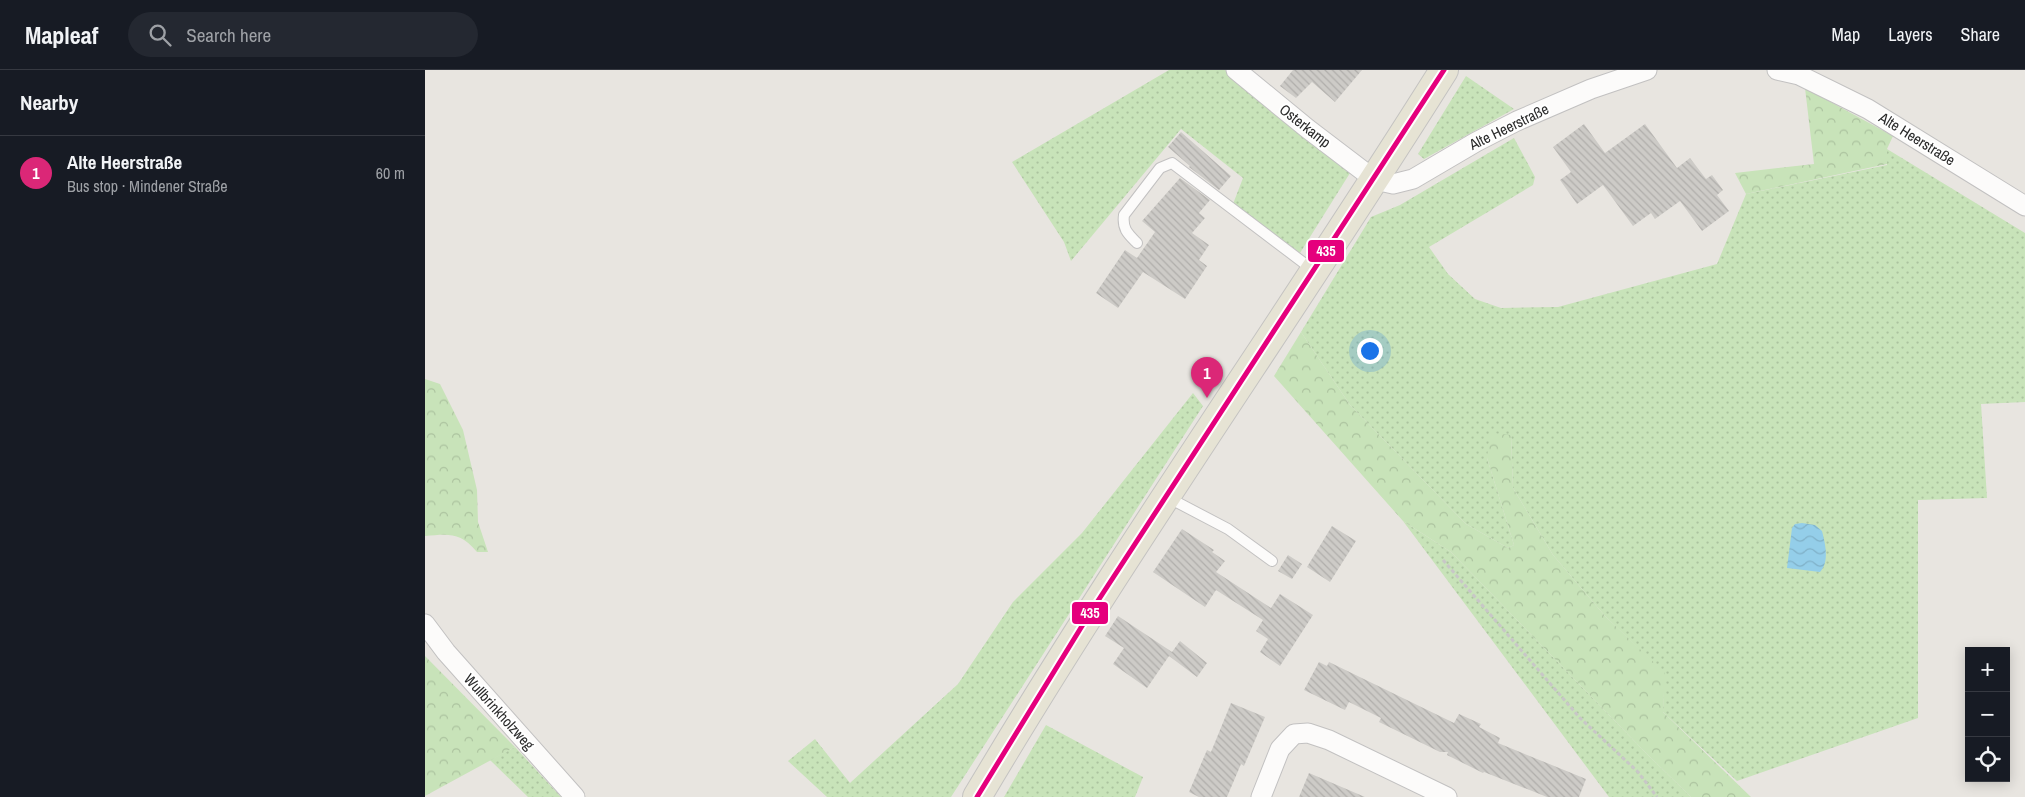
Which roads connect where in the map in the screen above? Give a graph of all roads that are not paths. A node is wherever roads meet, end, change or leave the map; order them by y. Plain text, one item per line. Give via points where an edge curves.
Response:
1 (1236, 70) edge
2 (1444, 70) edge
3 (1647, 70) edge
4 (1777, 70) edge
5 (1375, 180) junction
6 (2025, 206) edge
7 (1137, 243) dead end
8 (1313, 270) junction
9 (1166, 497) junction
10 (1272, 561) dead end
11 (425, 624) edge
12 (575, 797) edge
13 (977, 797) edge
14 (1261, 797) edge
15 (1447, 797) edge

1 - 5 street, Osterkamp
2 - 5 main road
3 - 5 street, Alte Heerstraße via 1591,89 1517,121 1413,179 1393,184
4 - 6 street, Alte Heerstraße via 1799,75 1868,109
5 - 8 main road
7 - 8 lane via 1126,232 1124,215 1160,168 1172,164
8 - 9 main road
9 - 10 lane via 1228,529
9 - 13 main road
11 - 12 street, Wullbrinkholzweg
14 - 15 street via 1281,749 1294,734 1308,733

